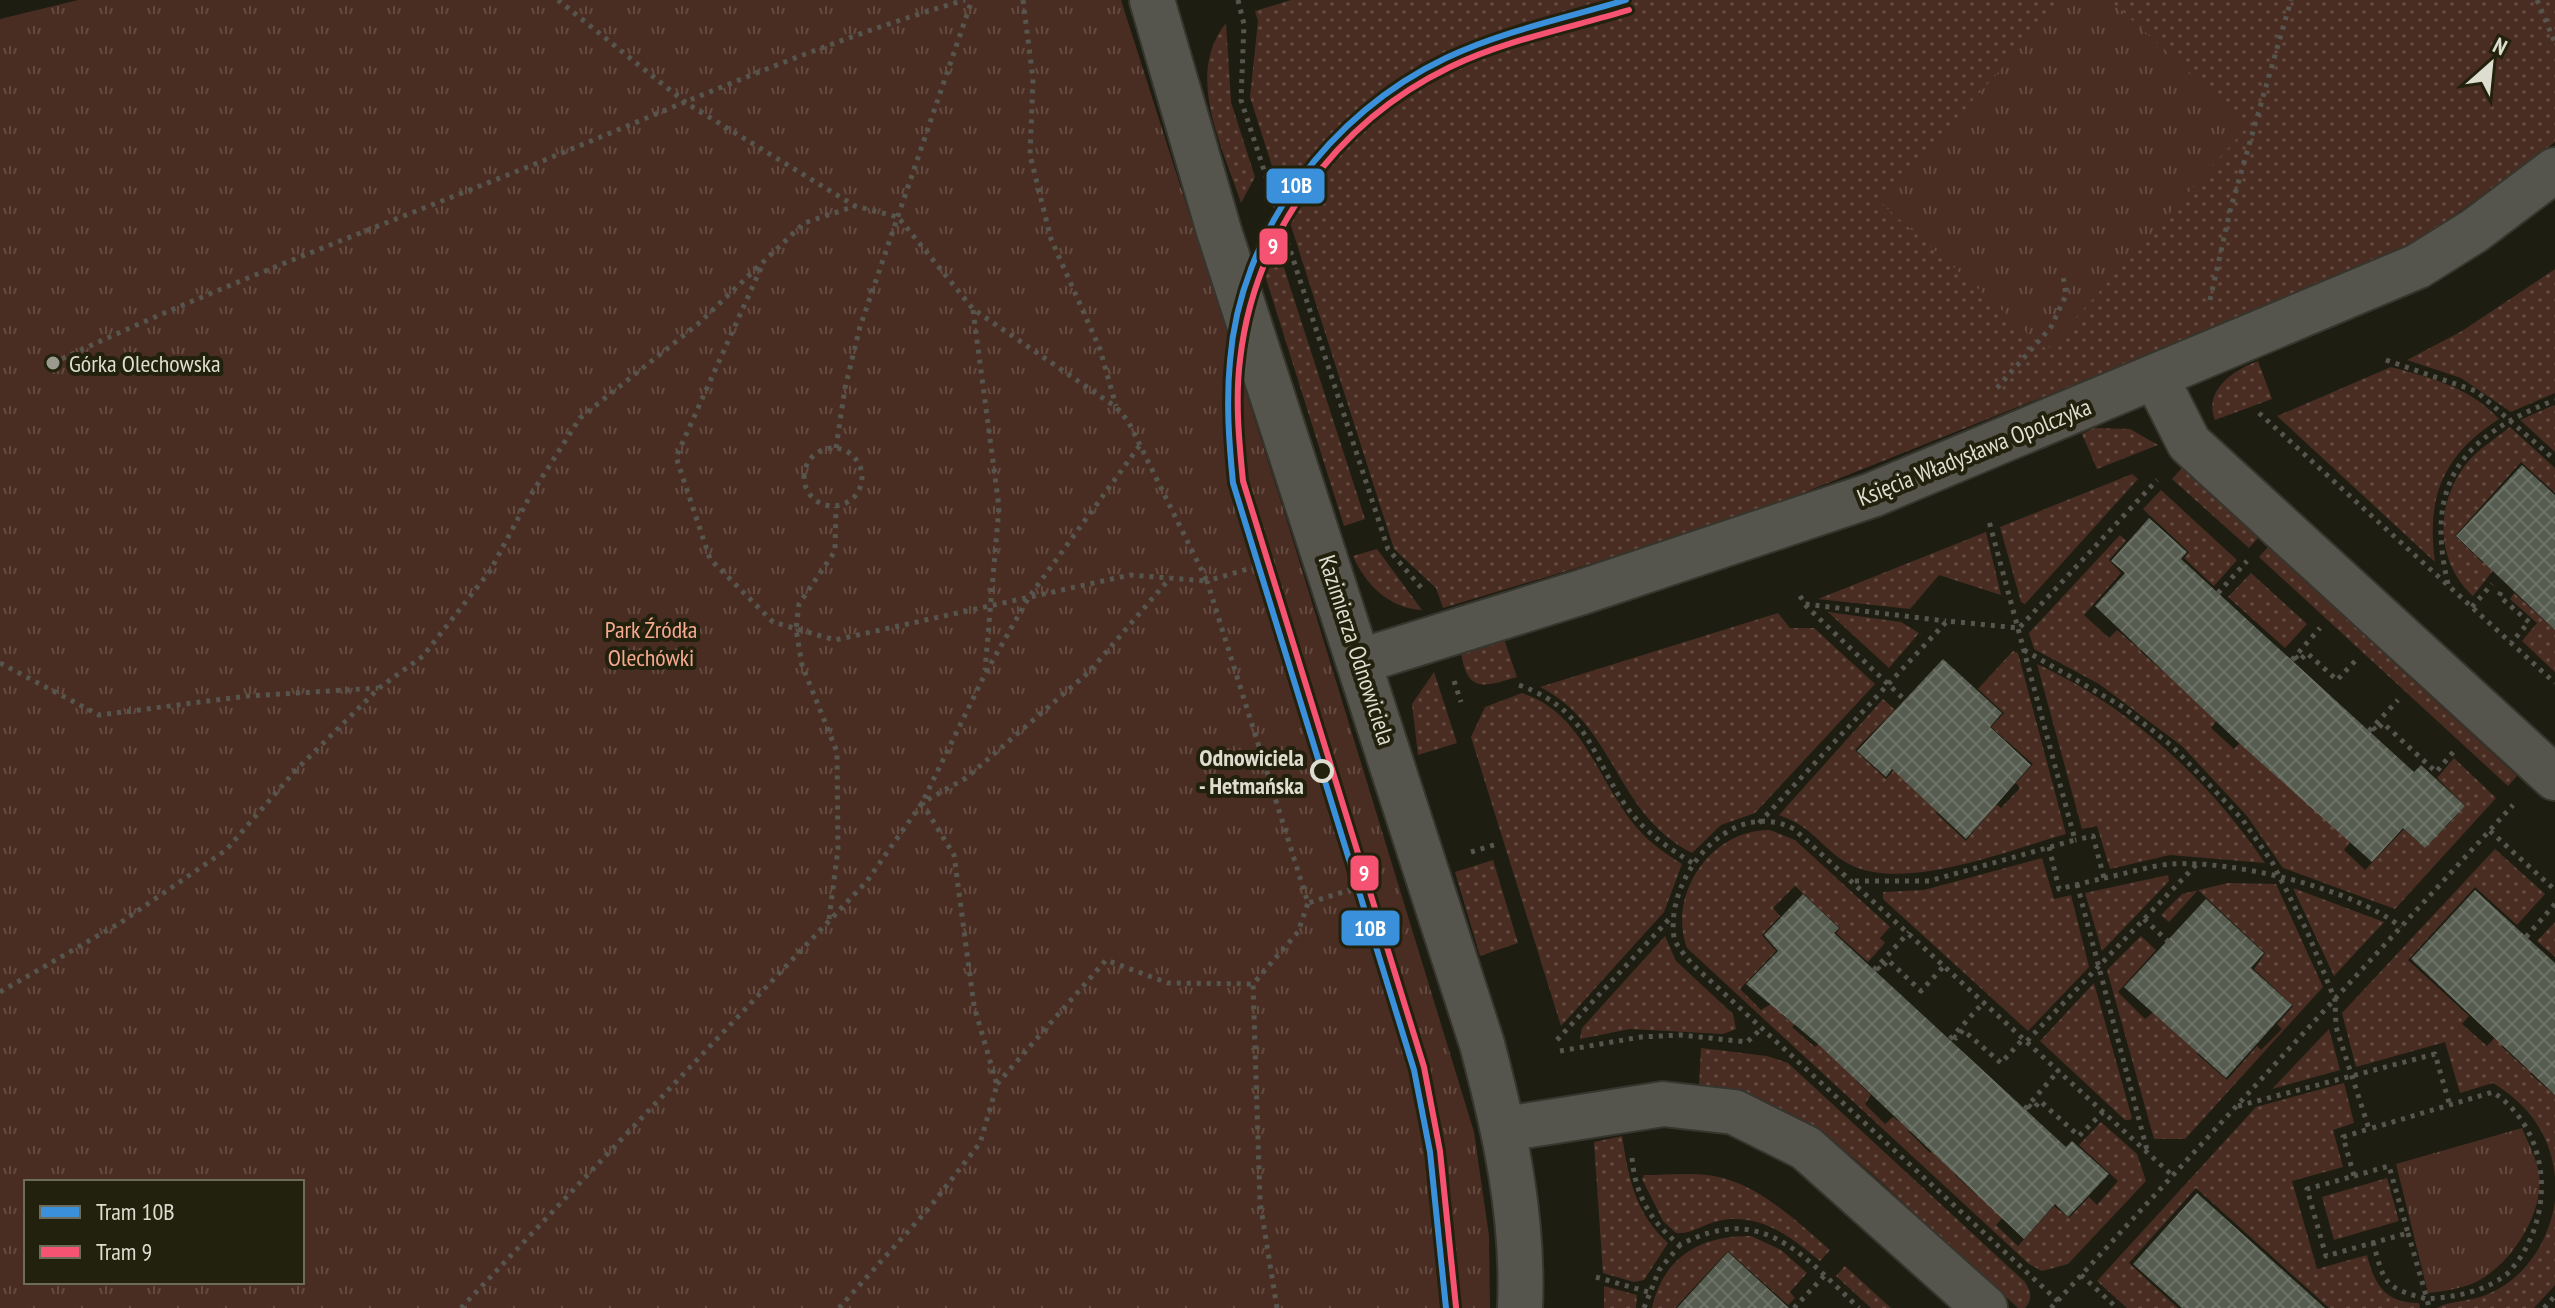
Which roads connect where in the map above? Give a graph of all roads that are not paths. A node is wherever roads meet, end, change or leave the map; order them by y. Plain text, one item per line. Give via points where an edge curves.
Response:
1 (1152, 0) edge
2 (2555, 170) edge
3 (2156, 378) junction
4 (1361, 661) junction
5 (2550, 774) edge
6 (1505, 1129) junction
7 (1520, 1308) edge
8 (1985, 1308) edge

1 - 4 street, Kazimierza Odnowiciela via 1219,231
2 - 3 street, Księcia Władysława Opolczyka via 2418,266
3 - 4 street, Księcia Władysława Opolczyka via 1872,495
3 - 5 street via 2189,443
4 - 6 street, Kazimierza Odnowiciela
6 - 7 street, Kazimierza Odnowiciela via 1521,1256
6 - 8 street via 1663,1104 1734,1112 1806,1148

